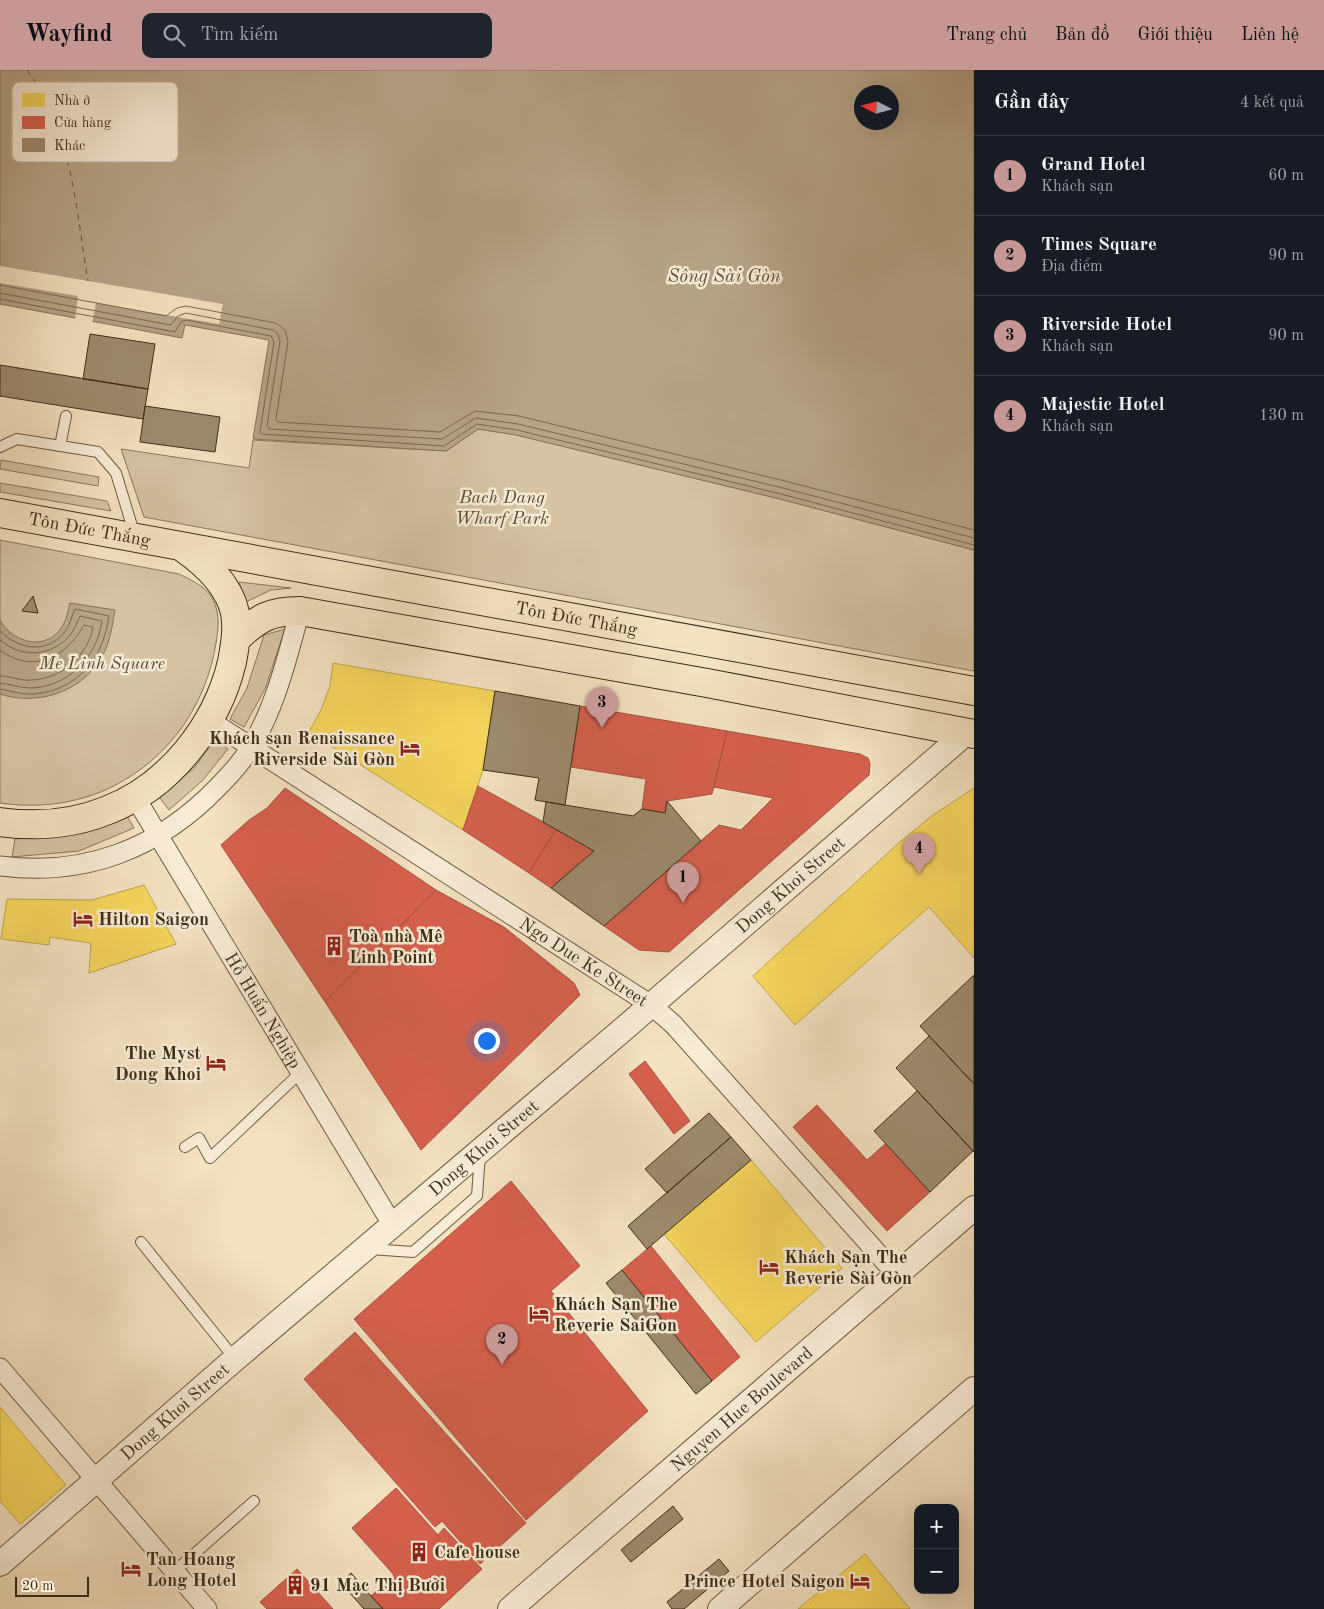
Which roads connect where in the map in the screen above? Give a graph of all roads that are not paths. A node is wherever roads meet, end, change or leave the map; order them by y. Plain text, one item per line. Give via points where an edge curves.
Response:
1 (66, 416) dead end
2 (0, 446) edge
3 (60, 446) junction
4 (0, 513) edge
5 (136, 537) junction
6 (178, 545) junction
7 (300, 611) junction
8 (237, 638) junction
9 (974, 691) edge
10 (210, 720) junction
11 (970, 733) edge
12 (251, 747) junction
13 (135, 796) junction
14 (0, 822) edge
15 (159, 836) junction
16 (0, 866) edge
17 (651, 1005) junction
18 (301, 1072) junction
19 (185, 1147) dead end
20 (481, 1149) junction
21 (974, 1208) edge
22 (392, 1224) junction
23 (142, 1242) dead end
24 (364, 1249) junction
25 (897, 1275) junction
26 (235, 1358) junction
27 (0, 1368) edge
28 (974, 1389) edge
29 (96, 1480) junction
30 (254, 1501) dead end
31 (0, 1564) edge
32 (175, 1572) junction
33 (207, 1609) edge
34 (510, 1609) edge
35 (720, 1609) edge

1 - 3 lane
2 - 3 lane via 17,439
3 - 5 lane via 98,452 116,473
4 - 5 main road, Tôn Đức Thắng
5 - 6 main road, Tôn Đức Thắng
6 - 8 main road via 200,560 221,582 235,612
6 - 9 main road, Tôn Ðức Thắng
7 - 8 main road via 278,611 255,621
7 - 11 main road
7 - 12 street via 275,693
8 - 10 main road via 222,694
10 - 12 street, Ngo Duc Ke Street
10 - 13 main road via 162,776
11 - 17 street, Dong Khoi Street
12 - 15 street via 199,807
12 - 17 street, Ngo Duc Ke Street
13 - 14 main road via 84,818 21,825
13 - 15 street, Hồ Huấn Nghiệp
15 - 16 street via 126,852 92,861 24,869
15 - 18 street, Hồ Huấn Nghiệp
17 - 20 street, Dong Khoi Street
17 - 25 street, Ngo Duc Ke Street via 680,1032
18 - 19 lane via 210,1158 199,1138
18 - 22 street, Hồ Huấn Nghiệp
20 - 22 street, Dong Khoi Street
20 - 24 lane via 477,1196 413,1252
21 - 25 street, Nguyen Hue Boulevard
22 - 24 street, Dong Khoi Street
23 - 26 lane
24 - 26 street, Dong Khoi Street
25 - 34 street, Nguyen Hue Boulevard
26 - 29 street, Dong Khoi Street
27 - 29 street
28 - 35 street
29 - 31 street, Dong Khoi Street
29 - 32 street
30 - 32 lane
32 - 33 street

